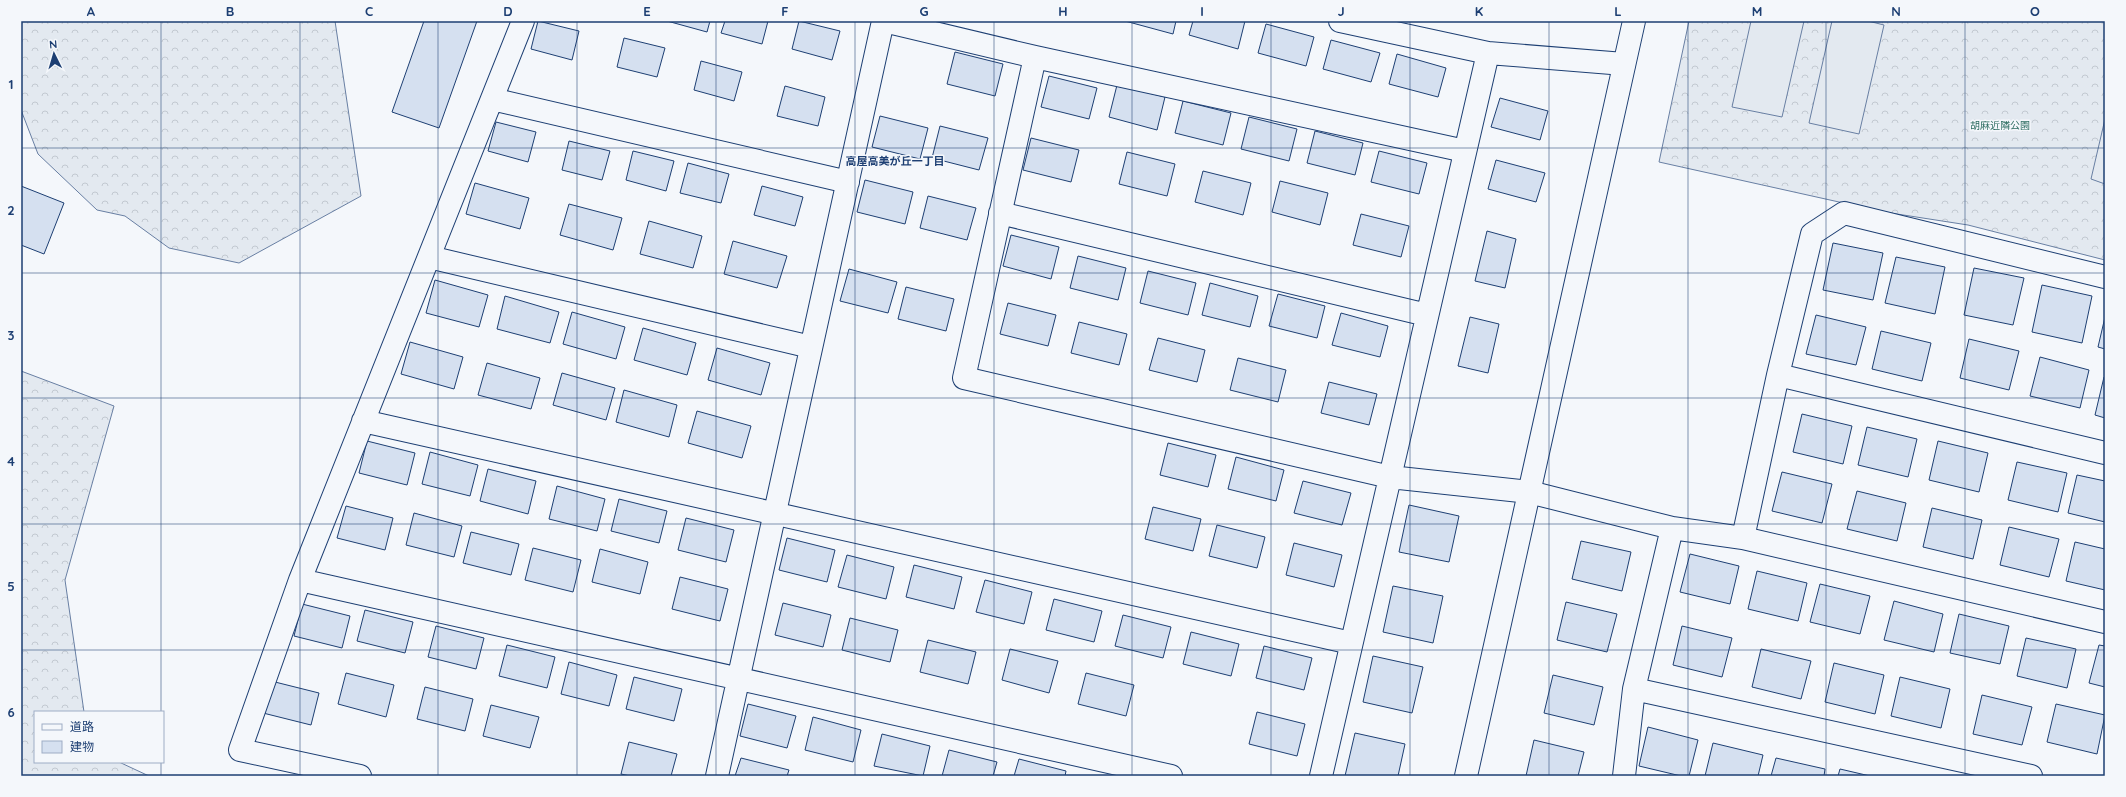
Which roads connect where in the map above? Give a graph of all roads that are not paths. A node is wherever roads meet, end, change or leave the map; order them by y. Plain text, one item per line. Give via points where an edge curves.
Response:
1 (523, 21) edge
2 (884, 21) edge
3 (1340, 21) edge
4 (1634, 21) edge
5 (1488, 54) junction
6 (1035, 57) junction
7 (1624, 64) junction
8 (492, 99) junction
9 (1465, 152) junction
10 (848, 182) junction
11 (1000, 213) junction
12 (429, 257) junction
13 (2105, 277) edge
14 (1428, 315) junction
15 (811, 347) junction
16 (1778, 375) junction
17 (363, 421) junction
18 (2105, 453) edge
19 (1390, 476) junction
20 (1529, 492) junction
21 (775, 513) junction
22 (1672, 528) junction
23 (1743, 538) junction
24 (300, 580) junction
25 (2105, 622) edge
26 (1351, 642) junction
27 (738, 678) junction
28 (1634, 689) junction
29 (360, 776) edge
30 (717, 776) edge
31 (1172, 776) edge
32 (1321, 776) edge
33 (1466, 776) edge
34 (1624, 776) edge
35 (2031, 776) edge

1 - 8 street
2 - 6 street
2 - 10 street
3 - 5 street
4 - 7 street
5 - 7 street
5 - 9 street
6 - 9 street
6 - 11 street
7 - 20 street
8 - 10 street
8 - 12 street
9 - 14 street
10 - 15 street
11 - 14 street
11 - 19 street via 964,378
12 - 15 street
12 - 17 street
13 - 16 street via 1844,213 1812,234
14 - 19 street
15 - 21 street
16 - 18 street
16 - 23 street
17 - 21 street
17 - 24 street
19 - 20 street
19 - 26 street
20 - 22 street
20 - 33 street
21 - 26 street
21 - 27 street
22 - 23 street
22 - 28 street
23 - 25 street
24 - 27 street
24 - 29 street via 240,750
26 - 32 street
27 - 30 street
27 - 31 street
28 - 34 street
28 - 35 street

